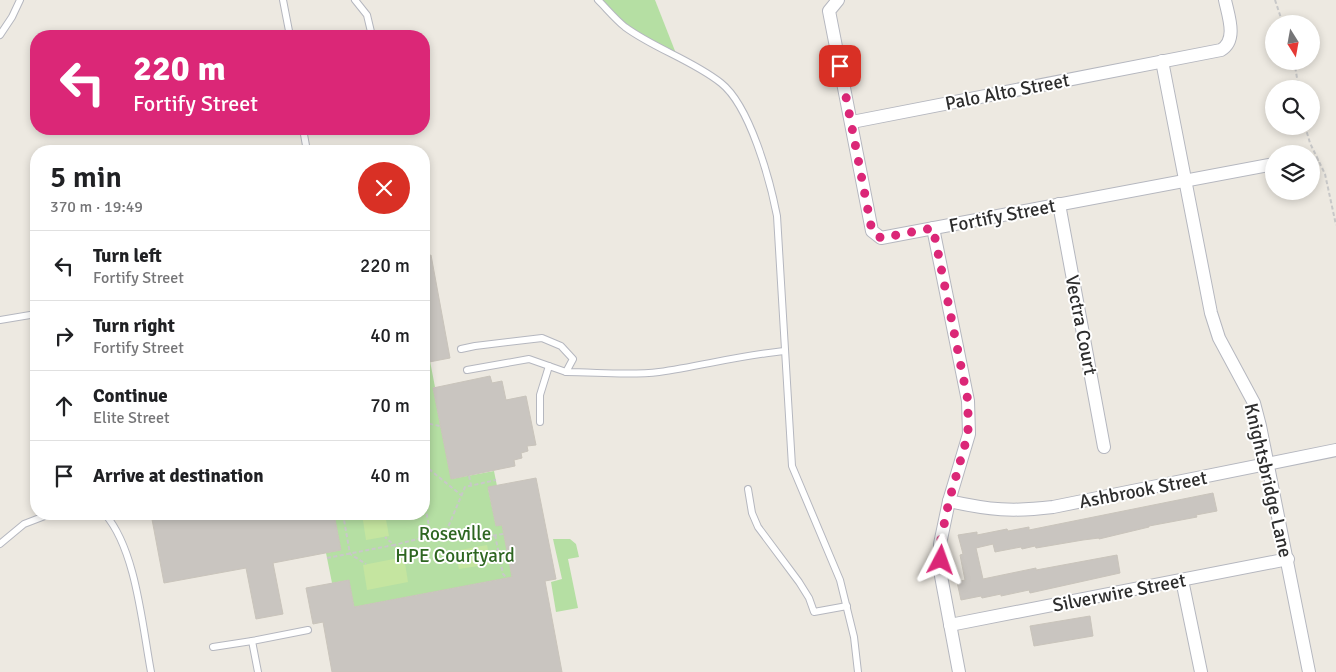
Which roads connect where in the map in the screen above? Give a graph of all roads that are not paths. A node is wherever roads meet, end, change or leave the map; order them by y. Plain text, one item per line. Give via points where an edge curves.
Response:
1 (20, 0) edge
2 (283, 0) edge
3 (355, 0) edge
4 (598, 0) edge
5 (838, 0) edge
6 (1225, 0) edge
7 (289, 30) edge
8 (371, 30) edge
9 (0, 35) edge
10 (1162, 61) junction
11 (852, 122) junction
12 (1265, 166) edge
13 (1185, 180) junction
14 (1059, 204) junction
15 (933, 228) junction
16 (30, 315) edge
17 (0, 320) edge
18 (461, 349) dead end
19 (785, 352) junction
20 (549, 366) junction
21 (468, 370) dead end
22 (566, 372) junction
23 (540, 422) dead end
24 (1104, 447) dead end
25 (1336, 450) edge
26 (1269, 463) junction
27 (748, 489) dead end
28 (949, 501) junction
29 (34, 520) edge
30 (110, 520) edge
31 (0, 544) edge
32 (1288, 559) junction
33 (1182, 580) junction
34 (847, 606) junction
35 (950, 625) junction
36 (308, 630) dead end
37 (252, 641) junction
38 (213, 647) dead end
39 (151, 672) edge
40 (258, 672) edge
41 (858, 672) edge
42 (959, 672) edge
43 (1201, 672) edge
44 (1309, 672) edge

1 - 9 lane
2 - 7 lane
3 - 8 lane via 367,15
4 - 19 lane via 626,27 723,84 748,120 777,216
5 - 11 street, Fortify Street via 828,11
6 - 10 street, Palo Alto Street via 1231,33 1227,46 1221,50
10 - 11 street, Palo Alto Street
10 - 13 street, Knightsbridge Lane
11 - 15 street, Fortify Street via 872,231 881,238
12 - 13 street, Fortify Street
13 - 14 street, Fortify Street
13 - 26 street, Knightsbridge Lane via 1215,328 1254,404
14 - 15 street, Fortify Street
14 - 24 street, Vectra Court
15 - 28 street via 968,401 968,434
16 - 17 lane
18 - 22 lane via 542,338 561,346 574,359
19 - 22 lane via 657,372
19 - 34 lane via 792,466 840,580
20 - 21 lane via 529,359
20 - 22 lane
20 - 23 lane via 540,395
25 - 26 street, Ashbrook Street
26 - 28 street, Ashbrook Street via 1021,511 986,509
26 - 32 street, Knightsbridge Lane
27 - 34 lane via 758,527 799,582 814,612
28 - 35 street via 940,544 941,576
29 - 31 lane via 24,524
30 - 39 lane via 126,547
32 - 33 street, Silverwire Street
32 - 44 street, Knightsbridge Lane
33 - 35 street, Silverwire Street
33 - 43 street
34 - 41 lane
35 - 42 street
36 - 37 lane
37 - 38 lane
37 - 40 lane

